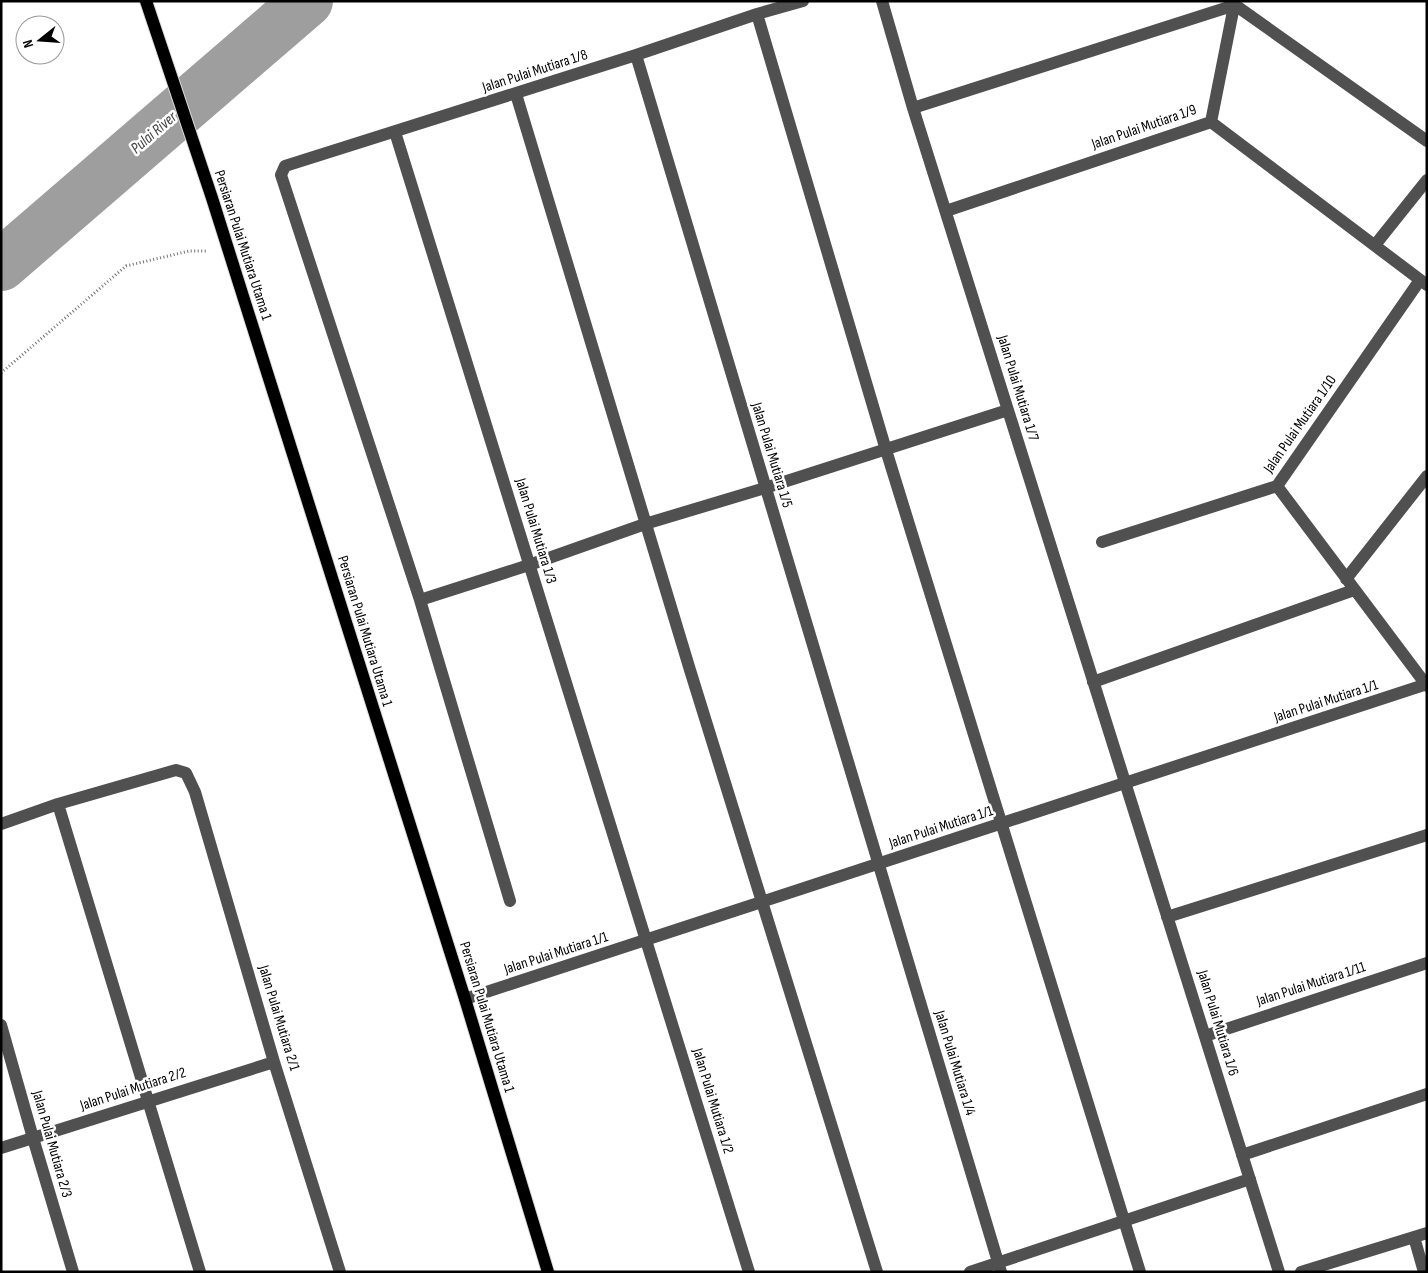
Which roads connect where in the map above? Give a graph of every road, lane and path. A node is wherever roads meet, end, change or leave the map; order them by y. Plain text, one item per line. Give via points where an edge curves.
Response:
1 (146, 1) edge
2 (803, 1) edge
3 (882, 1) edge
4 (1235, 3) edge
5 (757, 14) junction
6 (636, 56) junction
7 (516, 94) junction
8 (913, 108) junction
9 (1211, 122) junction
10 (395, 132) junction
11 (1427, 141) edge
12 (1427, 180) edge
13 (946, 212) junction
14 (1375, 245) junction
15 (228, 251) junction
16 (1423, 283) edge
17 (1, 373) edge
18 (1008, 410) junction
19 (886, 450) junction
20 (1427, 476) edge
21 (1277, 486) junction
22 (765, 488) junction
23 (645, 524) junction
24 (1102, 542) dead end
25 (529, 565) junction
26 (1346, 579) junction
27 (1354, 590) junction
28 (420, 600) junction
29 (1093, 682) junction
30 (1427, 685) edge
31 (1126, 783) junction
32 (58, 804) junction
33 (1, 824) edge
34 (1001, 824) junction
35 (1427, 835) edge
36 (878, 864) junction
37 (510, 900) dead end
38 (761, 902) junction
39 (1168, 917) junction
40 (646, 940) junction
41 (1427, 963) edge
42 (465, 1000) junction
43 (1, 1026) edge
44 (1205, 1036) junction
45 (274, 1062) junction
46 (1427, 1094) edge
47 (147, 1101) junction
48 (33, 1138) junction
49 (1, 1148) edge
50 (1242, 1155) junction
51 (1250, 1179) junction
52 (1125, 1221) junction
53 (1427, 1233) edge
54 (1414, 1237) junction
55 (1000, 1267) edge
56 (73, 1272) edge
57 (200, 1272) edge
58 (340, 1272) edge
59 (548, 1272) edge
60 (749, 1272) edge
61 (877, 1272) edge
62 (970, 1272) edge
63 (1140, 1272) edge
64 (1279, 1272) edge
65 (1301, 1272) edge
66 (1424, 1272) edge

1 - 15 main road, Persiaran Pulai Mutiara Utama 1
2 - 5 street, Jalan Pulai Mutiara 1/8
3 - 8 street, Jalan Pulai Mutiara 1/7
4 - 8 street
4 - 9 street
4 - 11 street
5 - 6 street, Jalan Pulai Mutiara 1/8
5 - 19 street
6 - 7 street, Jalan Pulai Mutiara 1/8
6 - 22 street, Jalan Pulai Mutiara 1/5
7 - 10 street, Jalan Pulai Mutiara 1/8
7 - 23 street
8 - 13 street, Jalan Pulai Mutiara 1/7
9 - 13 street, Jalan Pulai Mutiara 1/9
9 - 14 street, Jalan Pulai Mutiara 1/9
10 - 25 street, Jalan Pulai Mutiara 1/3
10 - 28 street, Jalan Pulai Mutiara 1/8 via 285,166 281,175
12 - 14 street
13 - 18 street, Jalan Pulai Mutiara 1/7
14 - 16 street, Jalan Pulai Mutiara 1/9
15 - 17 path via 189,251 126,266
15 - 42 main road, Persiaran Pulai Mutiara Utama 1
16 - 21 street, Jalan Pulai Mutiara 1/10
18 - 19 street
18 - 29 street, Jalan Pulai Mutiara 1/7
19 - 22 street
19 - 34 street
20 - 26 street
21 - 24 street, Jalan Pulai Mutiara 1/10
21 - 26 street
22 - 23 street
22 - 36 street, Jalan Pulai Mutiara 1/5
23 - 25 street
23 - 38 street
25 - 28 street
25 - 40 street, Jalan Pulai Mutiara 1/3
26 - 27 street
27 - 29 street
27 - 30 street
28 - 37 street
29 - 31 street, Jalan Pulai Mutiara 1/7
30 - 31 street, Jalan Pulai Mutiara 1/1
31 - 34 street, Jalan Pulai Mutiara 1/1
31 - 39 street, Jalan Pulai Mutiara 1/6
32 - 33 street
32 - 45 street, Jalan Pulai Mutiara 2/1 via 176,770 186,773 195,792
32 - 47 street
34 - 36 street, Jalan Pulai Mutiara 1/1
34 - 52 street
35 - 39 street
36 - 38 street, Jalan Pulai Mutiara 1/1
36 - 55 street, Jalan Pulai Mutiara 1/4
38 - 40 street, Jalan Pulai Mutiara 1/1
38 - 61 street
39 - 44 street, Jalan Pulai Mutiara 1/6
40 - 42 street, Jalan Pulai Mutiara 1/1
40 - 60 street, Jalan Pulai Mutiara 1/2
41 - 44 street, Jalan Pulai Mutiara 1/11
42 - 59 main road, Persiaran Pulai Mutiara Utama 1
43 - 48 street, Jalan Pulai Mutiara 2/3
44 - 50 street, Jalan Pulai Mutiara 1/6
45 - 47 street, Jalan Pulai Mutiara 2/2
45 - 58 street, Jalan Pulai Mutiara 2/1
46 - 50 street
47 - 48 street, Jalan Pulai Mutiara 2/2
47 - 57 street
48 - 49 street, Jalan Pulai Mutiara 2/2
48 - 56 street, Jalan Pulai Mutiara 2/3
50 - 51 street, Jalan Pulai Mutiara 1/6
51 - 52 street
51 - 64 street, Jalan Pulai Mutiara 1/6
52 - 55 street
52 - 63 street
53 - 54 street
54 - 65 street
54 - 66 street
55 - 62 street

